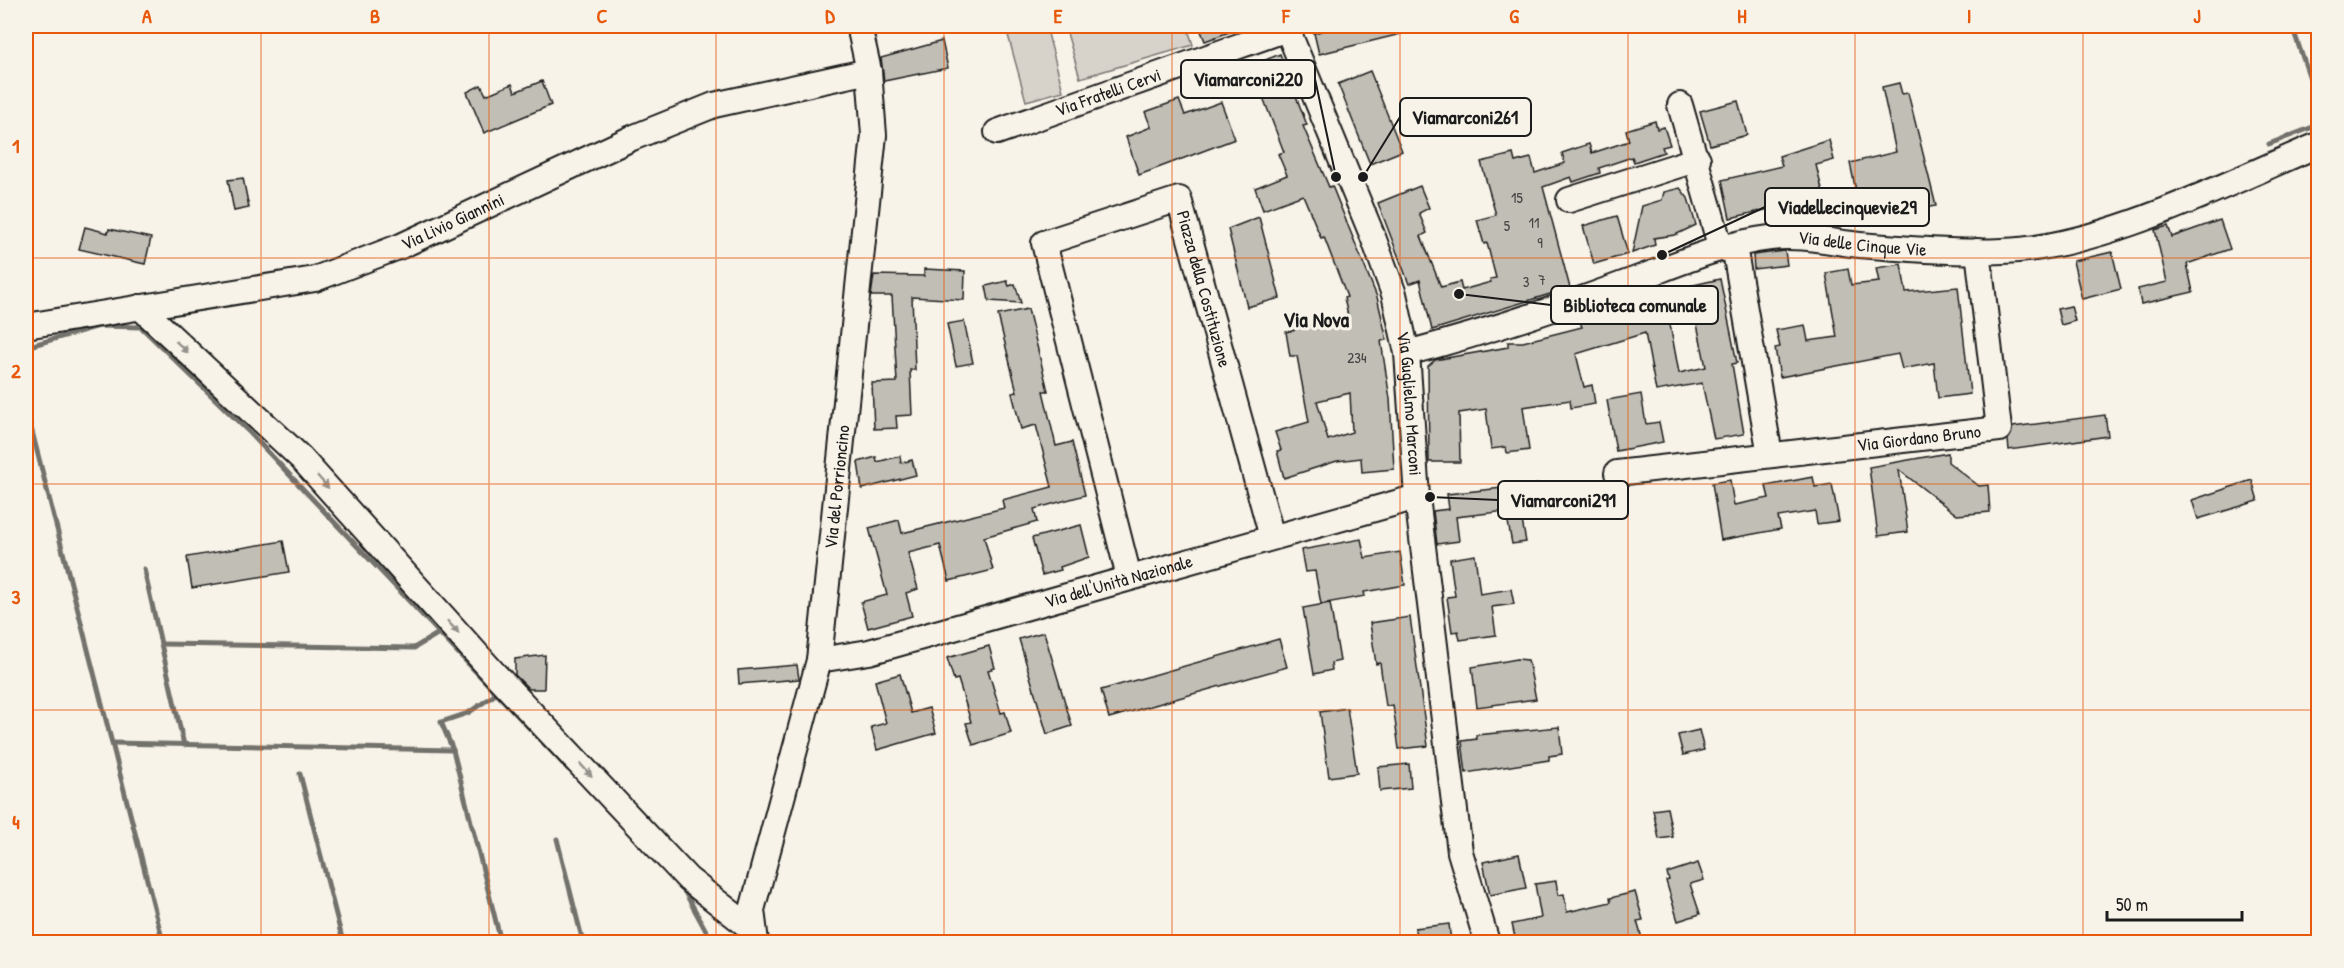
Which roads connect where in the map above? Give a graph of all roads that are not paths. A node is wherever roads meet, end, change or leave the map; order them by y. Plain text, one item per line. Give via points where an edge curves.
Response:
1 (859, 26) edge
2 (1287, 27) edge
3 (868, 71) junction
4 (1680, 105) dead end
5 (997, 132) dead end
6 (2319, 145) edge
7 (1698, 159) junction
8 (1569, 200) dead end
9 (1727, 247) junction
10 (1978, 251) junction
11 (140, 307) junction
12 (26, 326) edge
13 (1407, 353) junction
14 (1770, 455) junction
15 (1617, 473) dead end
16 (1418, 497) junction
17 (1272, 537) junction
18 (1130, 577) junction
19 (819, 660) junction
20 (754, 936) edge
21 (1487, 942) edge

1 - 3 street, Via del Porrioncino
2 - 5 street, Via Fratelli Cervi
2 - 13 street, Via Guglielmo Marconi via 1374,237 1394,294
3 - 11 street, Via Livio Giannini via 714,105 632,138 401,246 315,279
3 - 19 street, Via del Porrioncino via 874,135
4 - 7 street
6 - 10 street, Via delle Cinque Vie via 2097,233 2050,245
7 - 8 street
7 - 9 street
9 - 10 street, Via delle Cinque Vie via 1771,237 1932,251
9 - 13 street, Via delle Cinque Vie via 1531,318
9 - 14 street
10 - 14 street, Via Giordano Bruno via 1999,429
11 - 12 street, Via Livio Giannini
11 -> 20 street via 301,458 494,673 688,879
13 - 16 street, Via Guglielmo Marconi
14 - 15 street, Via Giordano Bruno
16 - 17 street, Via dell'Unità Nazionale
16 - 21 street, Via Guglielmo Marconi via 1460,852
17 - 18 street, Via dell'Unità Nazionale
17 - 18 street, Piazza della Costituzione via 1179,199 1044,243
18 - 19 street, Via dell'Unità Nazionale via 869,652
19 - 20 street, Via del Porrioncino via 752,910

